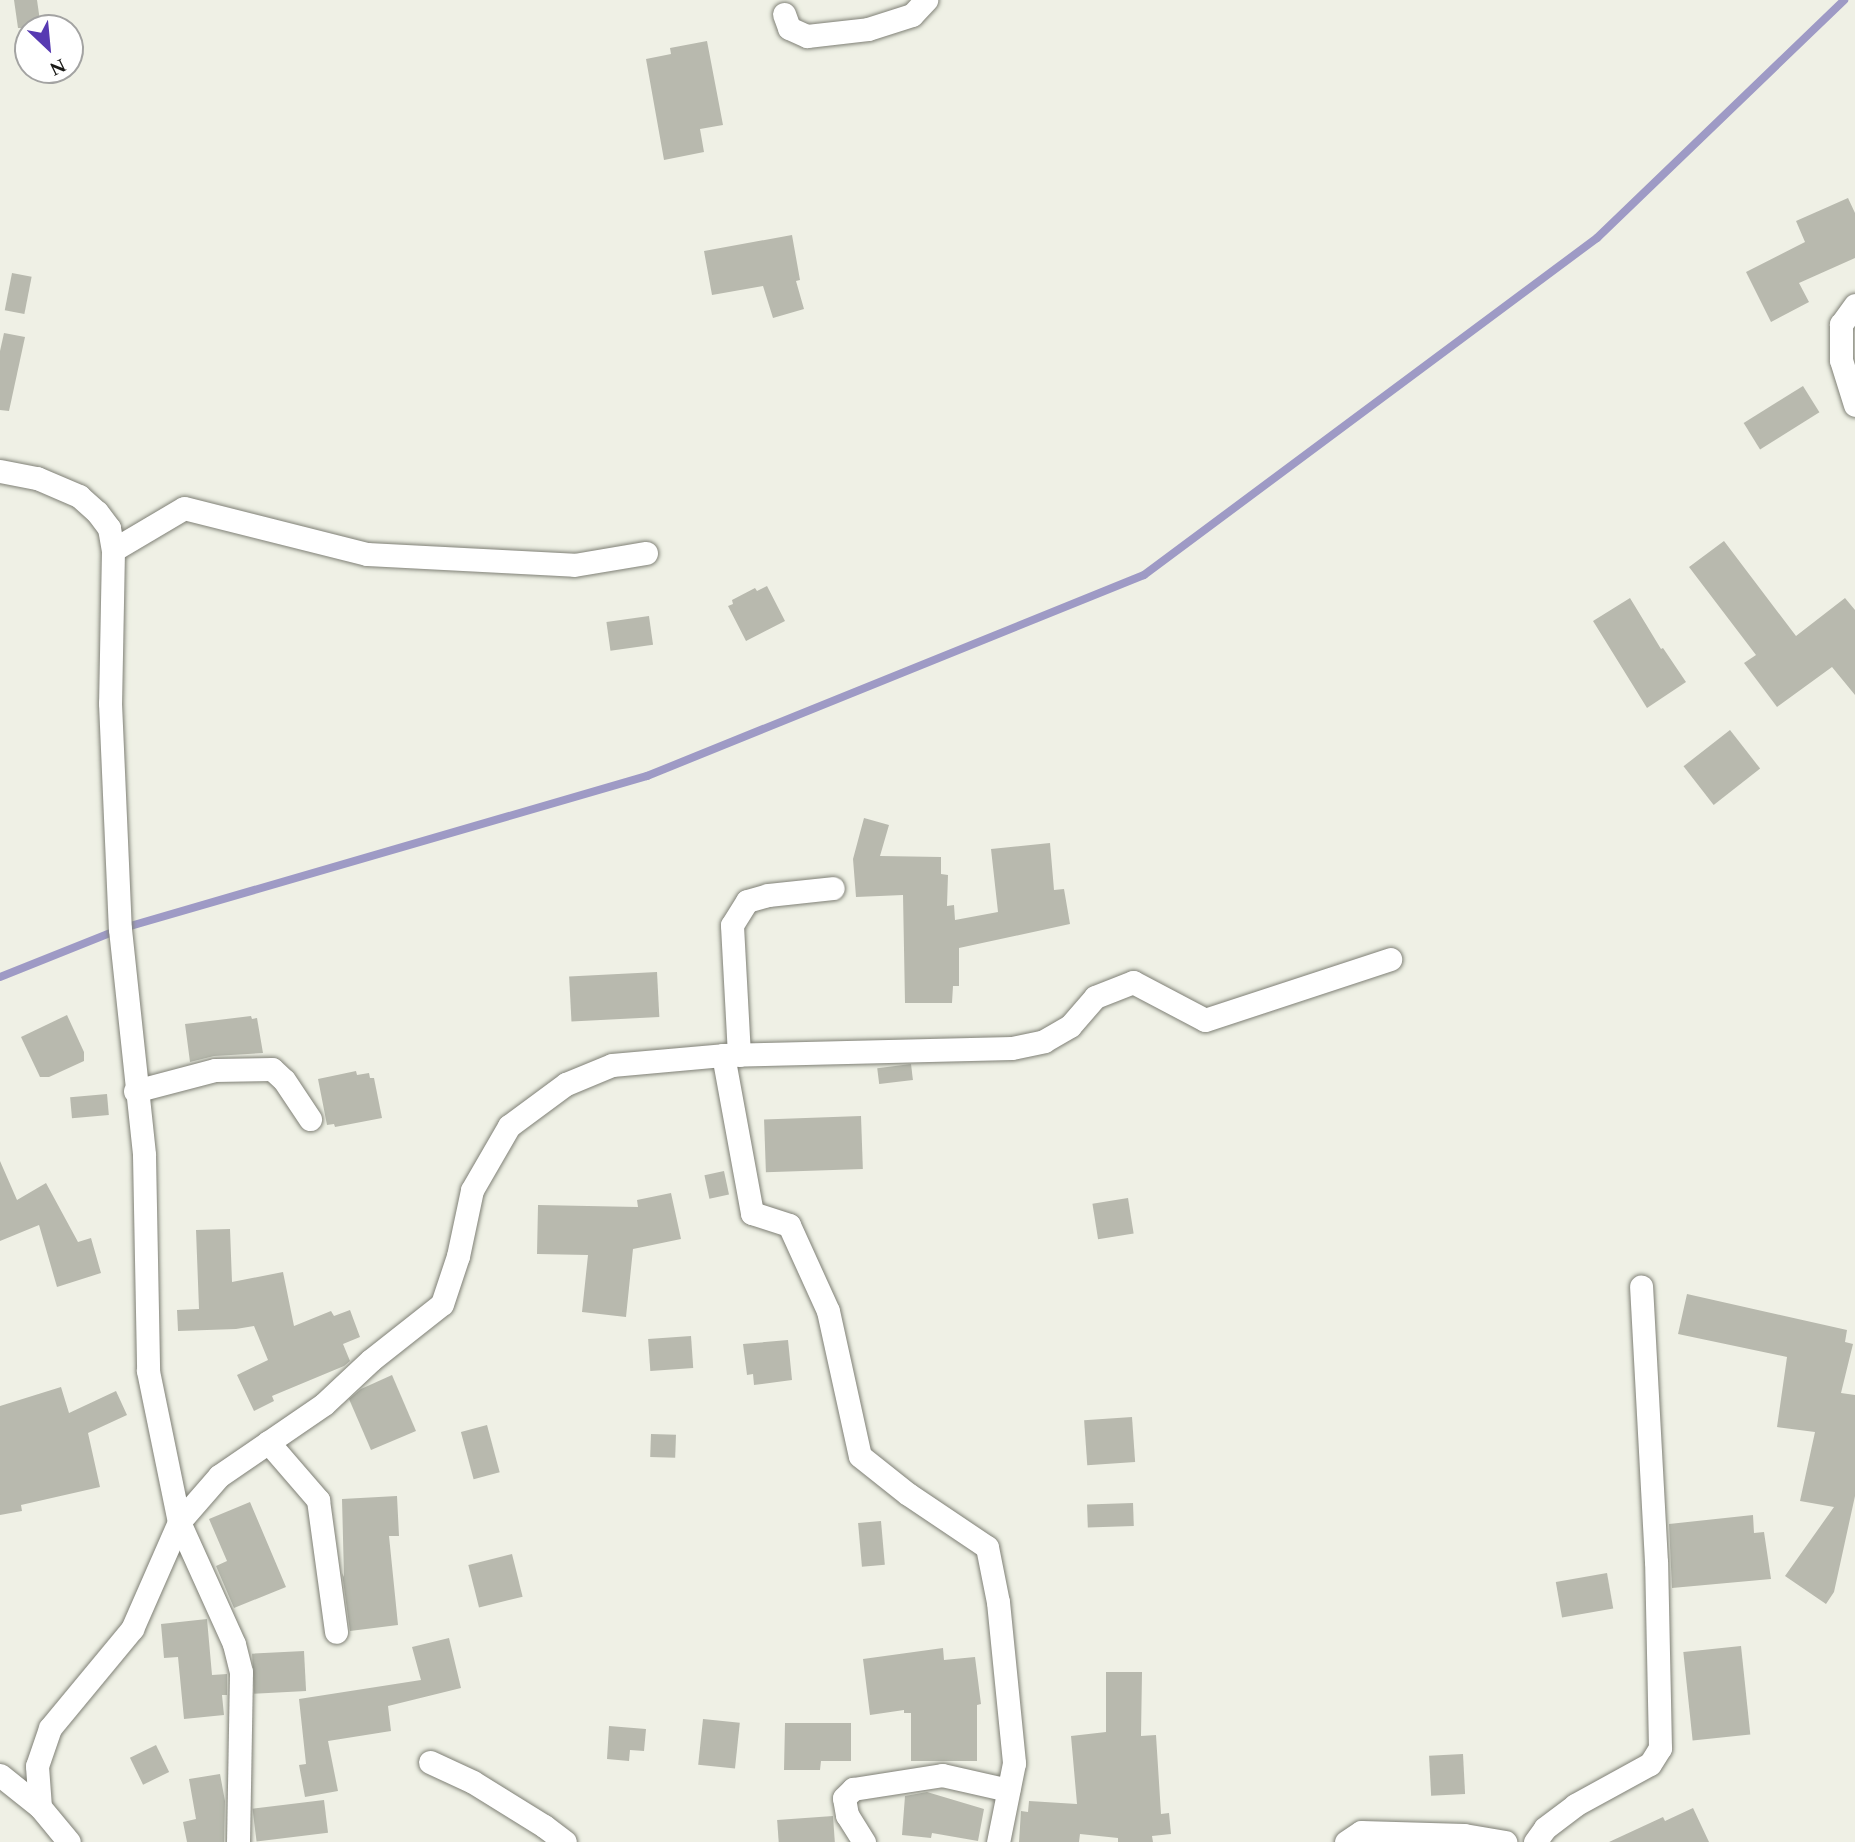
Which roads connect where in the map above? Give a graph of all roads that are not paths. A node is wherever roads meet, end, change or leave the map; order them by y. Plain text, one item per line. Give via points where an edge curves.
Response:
1 (926, 0) edge
2 (784, 14) dead end
3 (1855, 305) edge
4 (1855, 405) edge
5 (0, 471) edge
6 (113, 550) junction
7 (646, 553) dead end
8 (833, 888) dead end
9 (1390, 959) dead end
10 (731, 1055) junction
11 (135, 1091) junction
12 (310, 1119) dead end
13 (1641, 1286) dead end
14 (268, 1442) junction
15 (179, 1522) junction
16 (336, 1632) dead end
17 (430, 1762) dead end
18 (0, 1775) edge
19 (1008, 1790) junction
20 (40, 1807) junction
21 (69, 1842) edge
22 (238, 1842) edge
23 (565, 1842) edge
24 (864, 1842) edge
25 (998, 1842) edge
26 (1346, 1842) edge
27 (1505, 1842) edge
28 (1535, 1842) edge

1 - 2 street via 912,15 868,29 807,36 789,28
3 - 4 street via 1841,324 1841,359
5 - 6 street via 37,478 79,496 109,528
6 - 7 street via 184,508 367,554 574,565
6 - 11 street via 111,717 121,929
8 - 10 street via 747,901 732,925
9 - 10 street via 1205,1020 1133,982 1095,997 1070,1026 1044,1041 1012,1048
10 - 14 street via 612,1065 566,1084 509,1126 472,1190 442,1304 324,1404
10 - 19 street via 752,1213 789,1225 828,1311 860,1456 987,1547 998,1602 1014,1763
11 - 12 street via 215,1070 272,1069
11 - 15 street via 144,1155 148,1371
13 - 28 street via 1656,1562 1660,1748 1650,1764 1575,1805
14 - 15 street via 219,1476
14 - 16 street via 318,1500
15 - 20 street via 132,1629 50,1728 37,1766
15 - 22 street via 234,1644 241,1672
17 - 23 street via 473,1782
18 - 20 street
19 - 24 street via 942,1776 853,1788 844,1798 847,1815
19 - 25 street
20 - 21 street
26 - 27 street via 1361,1832 1464,1835

